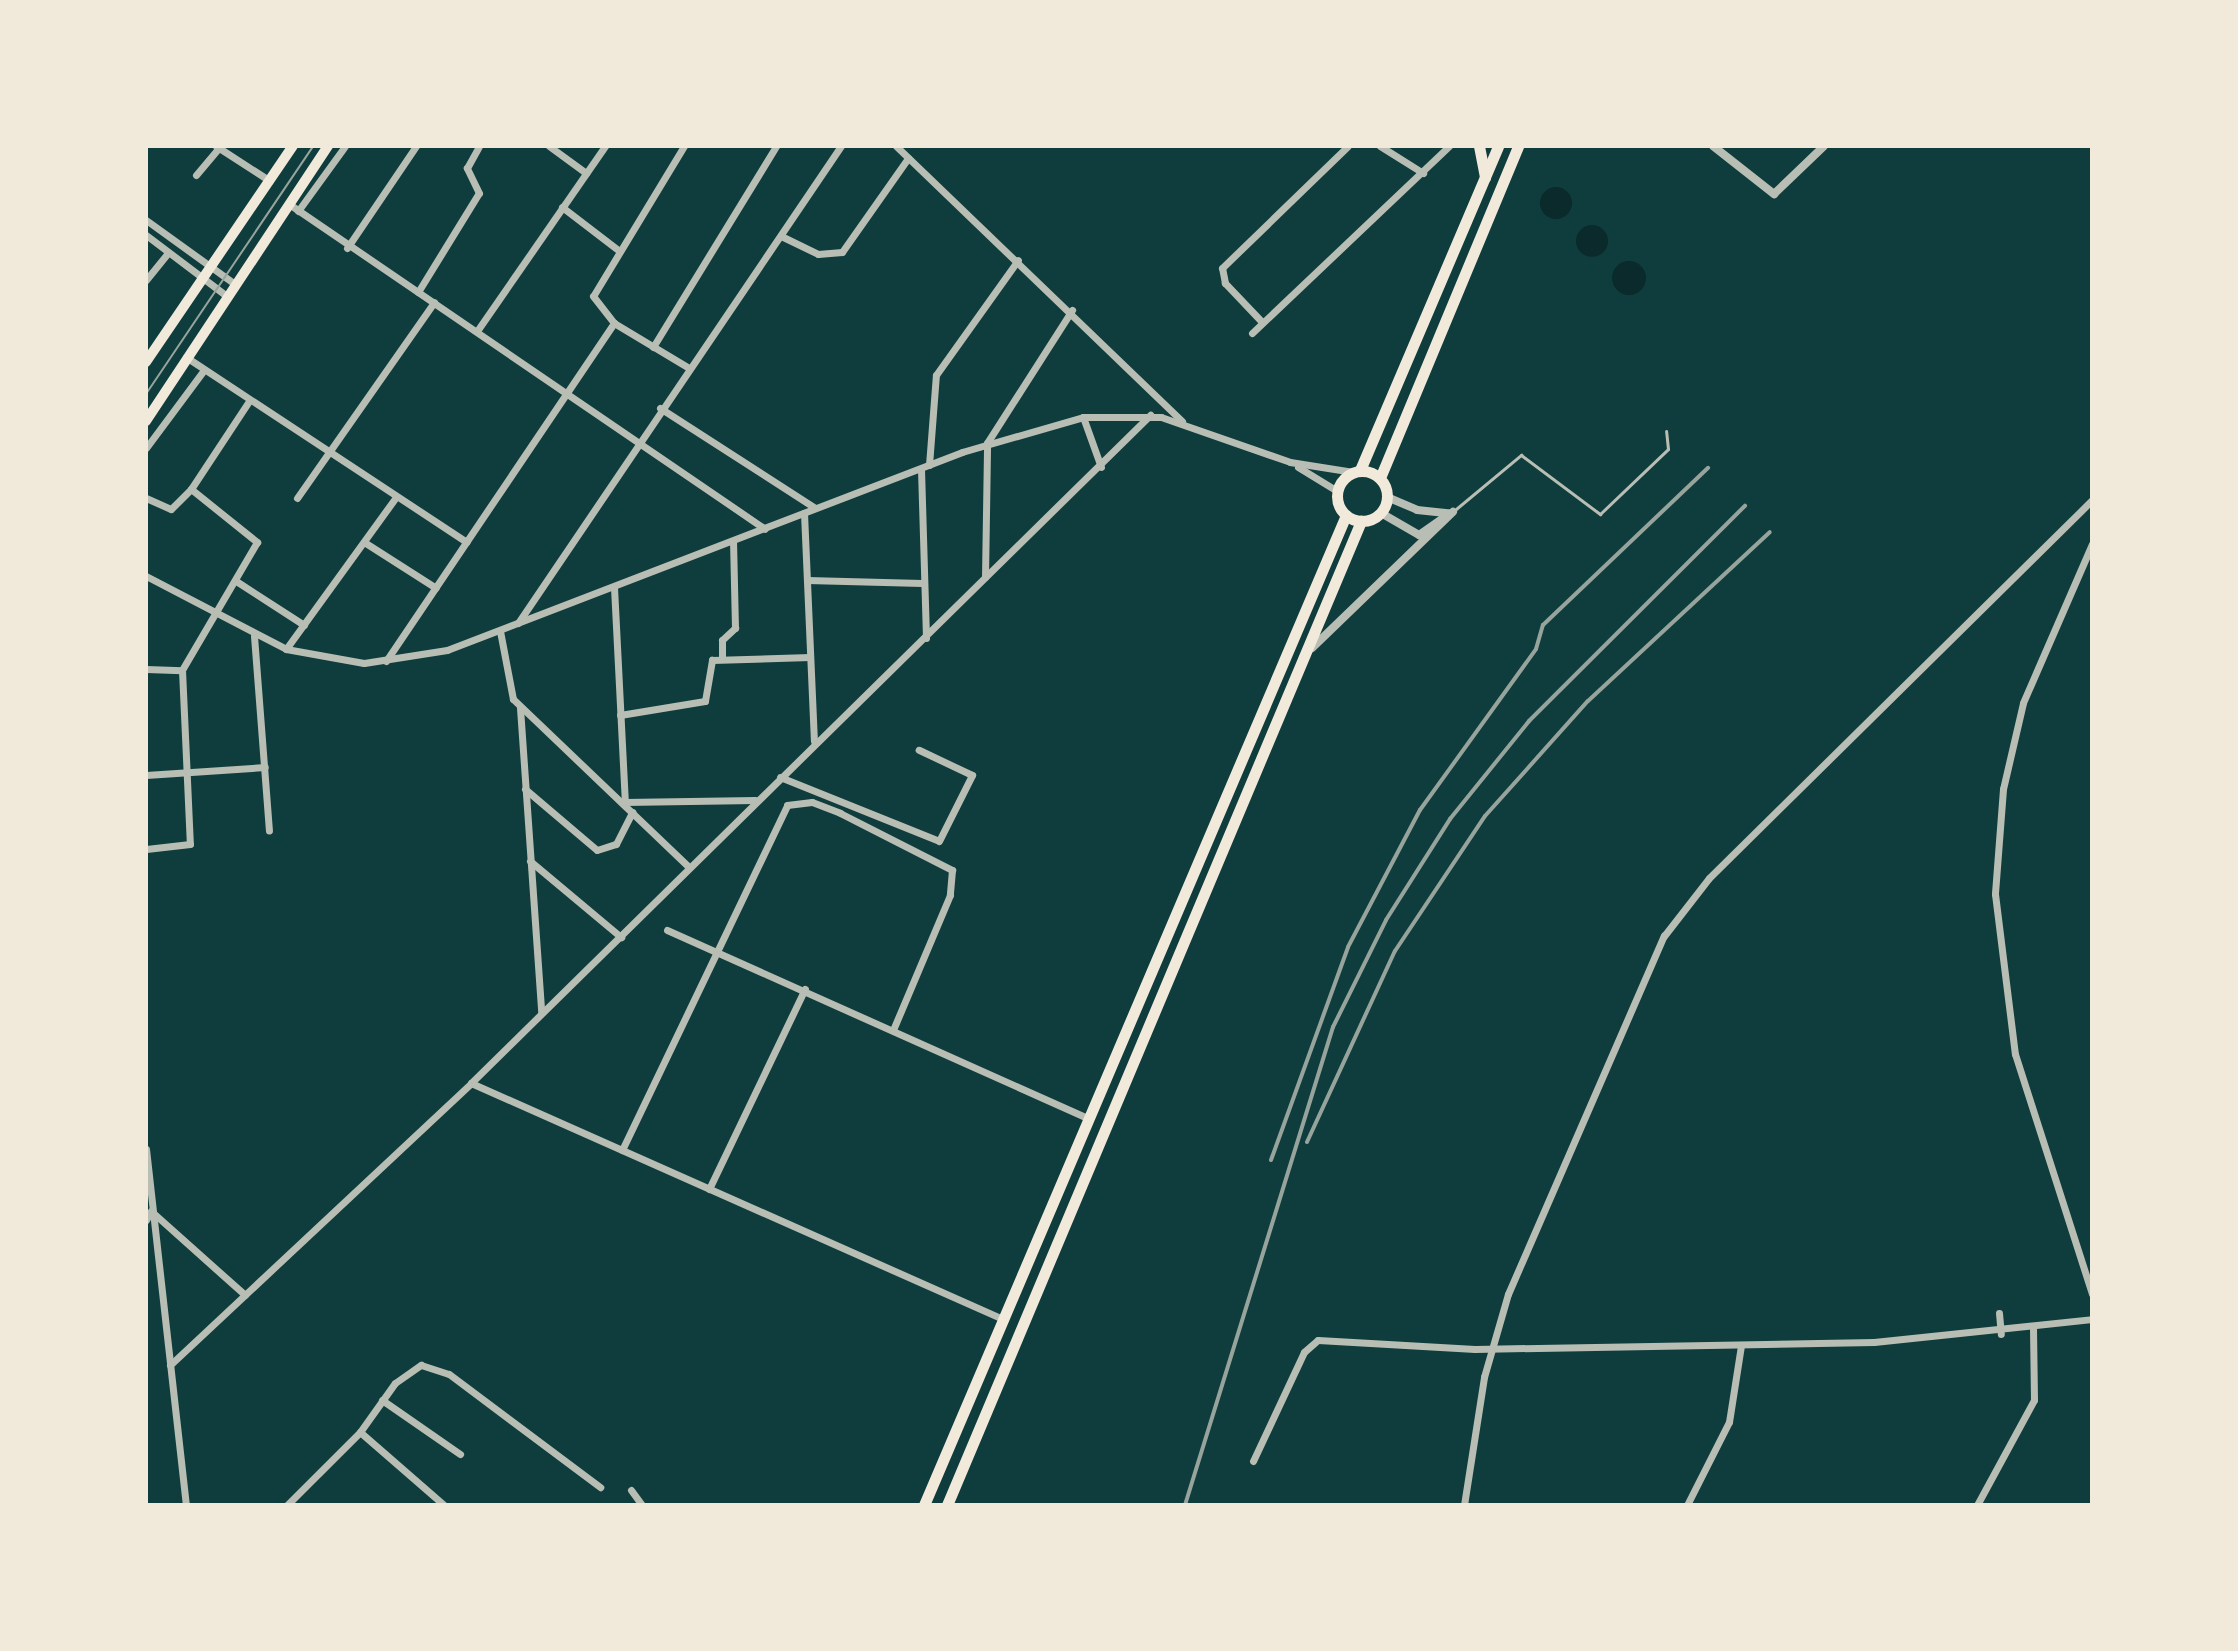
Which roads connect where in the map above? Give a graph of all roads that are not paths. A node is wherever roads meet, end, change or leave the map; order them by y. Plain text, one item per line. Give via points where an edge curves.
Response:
1 (293, 146) edge
2 (328, 146) edge
3 (345, 146) edge
4 (416, 146) edge
5 (549, 146) edge
6 (605, 146) edge
7 (684, 146) edge
8 (776, 146) edge
9 (841, 146) edge
10 (896, 146) edge
11 (1348, 146) edge
12 (1380, 146) edge
13 (1449, 146) edge
14 (1479, 146) edge
15 (1498, 146) edge
16 (1518, 146) edge
17 (1713, 146) edge
18 (1824, 146) edge
19 (218, 147) edge
20 (474, 148) edge
21 (908, 158) junction
22 (586, 173) junction
23 (1423, 173) junction
24 (196, 175) dead end
25 (1485, 178) junction
26 (270, 181) junction
27 (293, 207) junction
28 (562, 207) junction
29 (146, 220) edge
30 (146, 235) edge
31 (781, 236) junction
32 (347, 248) junction
33 (617, 249) junction
34 (168, 253) junction
35 (1018, 260) junction
36 (211, 267) junction
37 (203, 279) junction
38 (146, 280) edge
39 (236, 285) junction
40 (418, 292) junction
41 (228, 297) junction
42 (434, 302) junction
43 (1072, 310) junction
44 (1262, 322) junction
45 (614, 323) junction
46 (477, 331) junction
47 (1252, 333) dead end
48 (653, 347) junction
49 (148, 355) edge
50 (186, 357) junction
51 (689, 368) junction
52 (204, 370) junction
53 (565, 391) junction
54 (249, 401) junction
55 (660, 408) junction
56 (1150, 415) junction
57 (1083, 417) junction
58 (146, 421) edge
59 (1183, 423) junction
60 (1666, 431) dead end
61 (987, 443) junction
62 (638, 444) junction
63 (146, 448) edge
64 (330, 452) junction
65 (1290, 462) junction
66 (925, 467) junction
67 (1101, 467) junction
68 (1356, 471) junction
69 (1380, 478) junction
70 (191, 489) junction
71 (1337, 491) junction
72 (396, 497) junction
73 (1387, 497) junction
74 (146, 498) edge
75 (297, 498) dead end
76 (2092, 500) edge
77 (815, 508) junction
78 (1453, 512) junction
79 (804, 513) junction
80 (1381, 513) junction
81 (1346, 515) junction
82 (1361, 521) junction
83 (765, 529) junction
84 (364, 542) junction
85 (467, 542) junction
86 (733, 542) junction
87 (2092, 544) edge
88 (146, 576) edge
89 (985, 577) junction
90 (807, 580) junction
91 (236, 581) junction
92 (922, 583) junction
93 (614, 587) junction
94 (436, 588) junction
95 (214, 616) junction
96 (304, 625) junction
97 (517, 625) junction
98 (500, 631) junction
99 (254, 636) junction
100 (926, 638) junction
101 (1312, 648) junction
102 (286, 649) junction
103 (810, 657) junction
104 (722, 659) junction
105 (386, 661) junction
106 (146, 669) edge
107 (182, 670) junction
108 (520, 706) junction
109 (620, 715) junction
110 (814, 741) junction
111 (919, 750) dead end
112 (265, 767) junction
113 (184, 772) junction
114 (146, 775) edge
115 (780, 777) junction
116 (525, 789) junction
117 (756, 800) junction
118 (623, 802) junction
119 (632, 812) junction
120 (269, 830) dead end
121 (146, 849) edge
122 (530, 861) junction
123 (689, 867) junction
124 (667, 930) dead end
125 (621, 937) junction
126 (718, 950) junction
127 (805, 989) junction
128 (541, 1012) junction
129 (893, 1030) junction
130 (471, 1083) junction
131 (1090, 1119) junction
132 (146, 1149) edge
133 (622, 1150) junction
134 (147, 1163) edge
135 (709, 1189) junction
136 (151, 1211) junction
137 (146, 1220) edge
138 (2092, 1294) edge
139 (245, 1295) junction
140 (1999, 1313) dead end
141 (2092, 1319) edge
142 (1005, 1320) junction
143 (2033, 1329) junction
144 (2001, 1334) junction
145 (1741, 1345) junction
146 (1490, 1349) junction
147 (170, 1365) junction
148 (382, 1400) junction
149 (360, 1432) junction
150 (460, 1454) dead end
151 (1253, 1461) dead end
152 (600, 1487) dead end
153 (631, 1490) dead end
154 (186, 1505) edge
155 (287, 1505) edge
156 (444, 1505) edge
157 (642, 1505) edge
158 (924, 1505) edge
159 (947, 1505) edge
160 (1464, 1505) edge
161 (1687, 1505) edge
162 (1977, 1505) edge

1 - 26 main road
2 - 27 main road
3 - 27 street
4 - 32 street
5 - 22 street
6 - 22 street
7 - 33 street
8 - 48 street
9 - 31 street
10 - 21 street
11 - 44 street via 1222,268 1225,283
12 - 23 street
13 - 23 street
14 - 25 main road
15 - 25 main road
16 - 69 main road
17 - 18 street via 1774,194
19 - 24 street
19 - 26 street
20 - 40 street via 467,168 479,193
21 - 31 street via 842,252 818,254
21 - 35 street
22 - 28 street
23 - 44 street
25 - 68 main road
26 - 36 main road
27 - 32 street
27 - 39 main road
28 - 33 street
28 - 46 street
29 - 36 street
30 - 34 street
31 - 51 street
32 - 40 street
33 - 45 street via 593,296
34 - 37 street
34 - 38 street
35 - 43 street
35 - 66 street via 936,375
36 - 37 main road
36 - 39 street
37 - 41 street
37 - 49 main road
39 - 41 main road
40 - 42 street
41 - 50 main road
42 - 46 street
42 - 64 street
43 - 59 street
43 - 61 street
44 - 47 street
45 - 48 street
45 - 53 street
46 - 53 street
48 - 51 street
50 - 52 street
50 - 58 main road
51 - 55 street
52 - 54 street
52 - 63 street
53 - 62 street
53 - 85 street
54 - 64 street
54 - 70 street
55 - 62 street
55 - 77 street
56 - 57 street
56 - 59 street
56 - 67 street
57 - 61 street
57 - 67 street
59 - 65 street
60 - 78 lane via 1671,446 1603,513 1590,513 1521,455
61 - 66 street
61 - 89 street
62 - 83 street
62 - 97 street
64 - 72 street
64 - 75 street
65 - 68 street
65 - 71 street
66 - 77 street
66 - 92 street
67 - 89 street
68 - 69 main road
68 - 71 main road
69 - 73 main road
70 - 74 street via 171,509
70 - 91 street via 256,539
71 - 81 main road
72 - 84 street
72 - 85 street
73 - 78 street via 1424,512
73 - 80 main road
76 - 146 street via 1709,878 1664,936 1610,1048
77 - 79 street
78 - 80 street via 1419,535
78 - 101 street
79 - 83 street
79 - 90 street
80 - 82 main road
81 - 82 main road
81 - 131 main road
82 - 101 main road
83 - 86 street
84 - 94 street
84 - 96 street
85 - 94 street
86 - 93 street
86 - 104 street via 735,628 722,640
87 - 138 street via 2023,703 2003,789 1995,894 2015,1054
88 - 95 street
89 - 100 street
90 - 92 street
90 - 103 street
91 - 95 street
91 - 96 street
92 - 100 street
93 - 97 street
93 - 109 street
94 - 105 street
95 - 99 street
95 - 107 street
96 - 102 street
97 - 98 street
98 - 105 street
98 - 108 street via 504,676
99 - 102 street
99 - 112 street
100 - 110 street
101 - 159 main road
102 - 105 street via 336,661
103 - 104 street
103 - 110 street
104 - 109 street via 710,662 705,701 668,713
106 - 107 street
107 - 113 street
108 - 116 street
108 - 118 street
109 - 118 street
110 - 115 street
111 - 115 street via 972,775 939,841
112 - 113 street
112 - 120 street
113 - 114 street
113 - 121 street via 190,844
115 - 117 street
116 - 119 street via 591,848 616,844
116 - 122 street
117 - 118 street
117 - 123 street
118 - 119 street
119 - 123 street
122 - 125 street
122 - 128 street
123 - 125 street
124 - 126 street
125 - 128 street
126 - 127 street
126 - 129 street via 787,805 812,802 905,841 947,864 954,883
126 - 133 street
127 - 129 street
127 - 135 street
128 - 130 street
129 - 131 street
130 - 133 street
130 - 139 street
131 - 142 main road
132 - 134 street
133 - 135 street
134 - 136 street
135 - 142 street
136 - 137 street
136 - 139 street
136 - 147 street
139 - 147 street
140 - 144 street
141 - 143 street
142 - 158 main road
143 - 144 street
143 - 162 street via 2034,1400
144 - 145 street
145 - 146 street
145 - 161 street via 1729,1422
146 - 151 street via 1313,1342
146 - 160 street
147 - 154 street
148 - 149 street
148 - 150 street
148 - 152 street via 411,1368 429,1364
149 - 155 street
149 - 156 street
153 - 157 street

